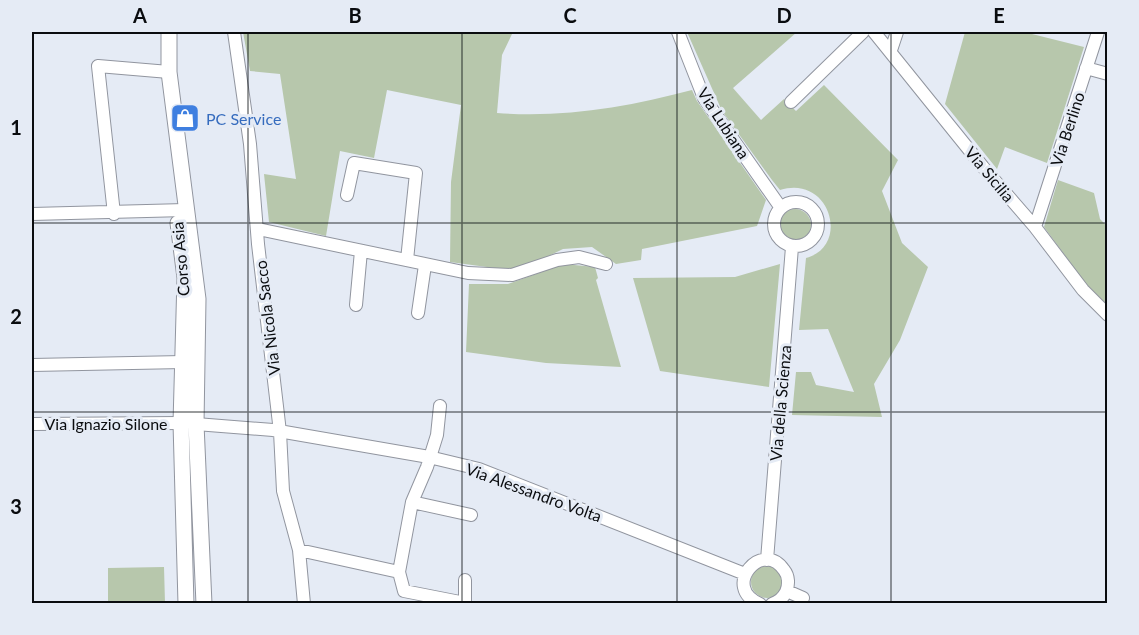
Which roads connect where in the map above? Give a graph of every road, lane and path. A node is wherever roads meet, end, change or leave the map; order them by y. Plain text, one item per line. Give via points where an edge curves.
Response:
1 (160, 32) edge
2 (169, 32) edge
3 (234, 32) edge
4 (678, 32) edge
5 (863, 32) edge
6 (874, 32) edge
7 (897, 32) edge
8 (1098, 32) edge
9 (891, 50) junction
10 (1086, 68) junction
11 (164, 71) junction
12 (1107, 74) edge
13 (791, 102) dead end
14 (346, 195) dead end
15 (781, 208) junction
16 (181, 210) junction
17 (32, 214) edge
18 (114, 214) junction
19 (1035, 226) junction
20 (258, 229) junction
21 (792, 247) junction
22 (361, 251) junction
23 (407, 260) junction
24 (606, 264) dead end
25 (425, 265) junction
26 (356, 304) dead end
27 (418, 313) dead end
28 (1107, 315) edge
29 (183, 362) junction
30 (32, 365) edge
31 (440, 406) dead end
32 (188, 423) junction
33 (32, 424) edge
34 (280, 432) junction
35 (429, 457) junction
36 (412, 502) junction
37 (471, 515) dead end
38 (299, 550) junction
39 (767, 560) junction
40 (399, 572) junction
41 (745, 574) junction
42 (465, 580) dead end
43 (787, 591) junction
44 (406, 597) edge
45 (803, 598) dead end
46 (186, 603) edge
47 (204, 603) edge
48 (304, 603) edge
49 (760, 603) edge
50 (772, 603) edge

1 - 11 street
2 - 11 street
3 - 20 street, Via Nicola Sacco
4 - 15 street, Via Lubiana via 704,98
5 - 13 street
6 - 9 street, Via Sicilia
7 - 9 street
8 - 10 street, Via Berlino
9 - 19 street, Via Sicilia
10 - 12 street
10 - 19 street, Via Berlino
11 - 16 street
11 - 18 street via 98,66
14 - 23 street via 354,163 416,173
15 - 21 street via 774,220 775,230 780,240
15 - 21 street via 801,202 809,205 818,218 813,239
16 - 18 street
16 - 29 street, Corso Asia via 185,278
16 - 32 street, Corso Asia via 196,271 198,299
17 - 18 street
19 - 28 street, Via Sicilia
20 - 22 street
20 - 34 street, Via Nicola Sacco
21 - 39 street, Via della Scienza
22 - 23 street
22 - 26 street
23 - 25 street
24 - 25 street via 579,257 512,275 468,273
25 - 27 street
29 - 30 street
29 - 32 street, Corso Asia
31 - 35 street
32 - 33 street, Via Ignazio Silone
32 - 34 street, Via Ignazio Silone
32 - 46 street, Corso Asia
32 - 47 street, Corso Asia
34 - 35 street, Via Alessandro Volta
34 - 38 street, Via Nicola Sacco via 283,491
35 - 36 street
35 - 41 street, Via Alessandro Volta via 530,488
36 - 37 street
36 - 40 street
38 - 40 street
38 - 48 street, Via Nicola Sacco
39 - 41 street via 754,563
39 - 43 street via 785,570
40 - 44 street
41 - 49 street via 748,596
42 - 44 street via 465,603
43 - 45 street
43 - 50 street

